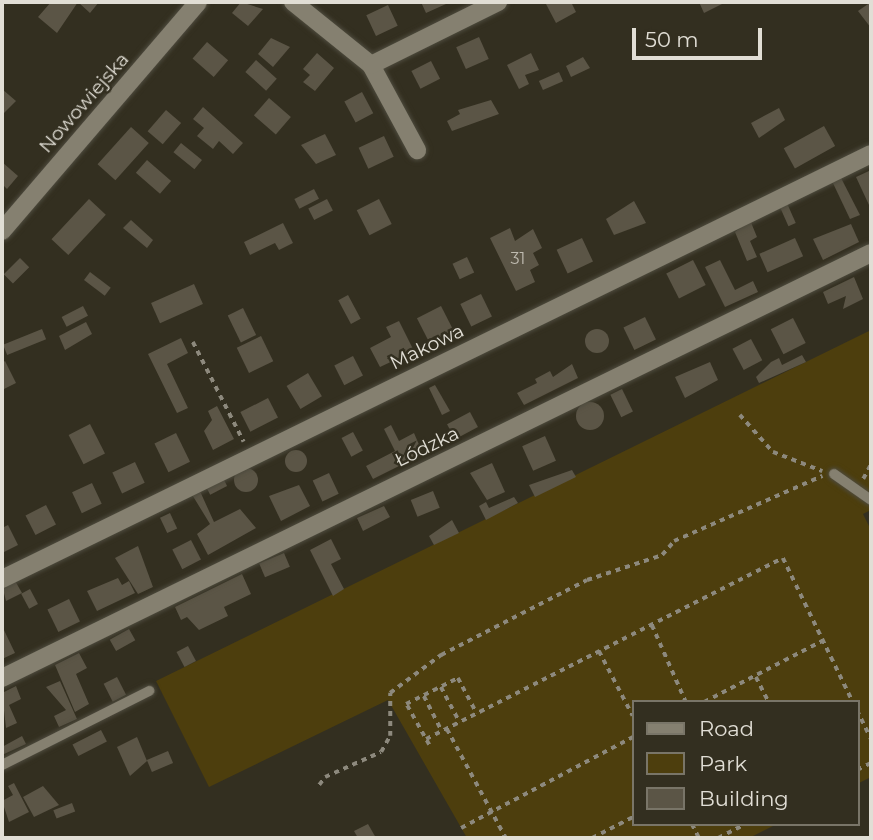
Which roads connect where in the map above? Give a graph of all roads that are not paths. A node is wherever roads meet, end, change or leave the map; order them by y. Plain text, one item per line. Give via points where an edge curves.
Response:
1 (198, 2) edge
2 (293, 2) edge
3 (498, 2) edge
4 (371, 65) junction
5 (417, 150) dead end
6 (871, 154) edge
7 (2, 231) edge
8 (871, 253) edge
9 (834, 474) road end
10 (871, 500) edge
11 (2, 579) edge
12 (2, 678) edge
13 (149, 691) dead end
14 (2, 765) edge

1 - 7 street, Nowowiejska
2 - 4 street
3 - 4 street
4 - 5 street
6 - 11 street, Makowa
8 - 12 street, Łódzka
9 - 10 lane
13 - 14 lane

